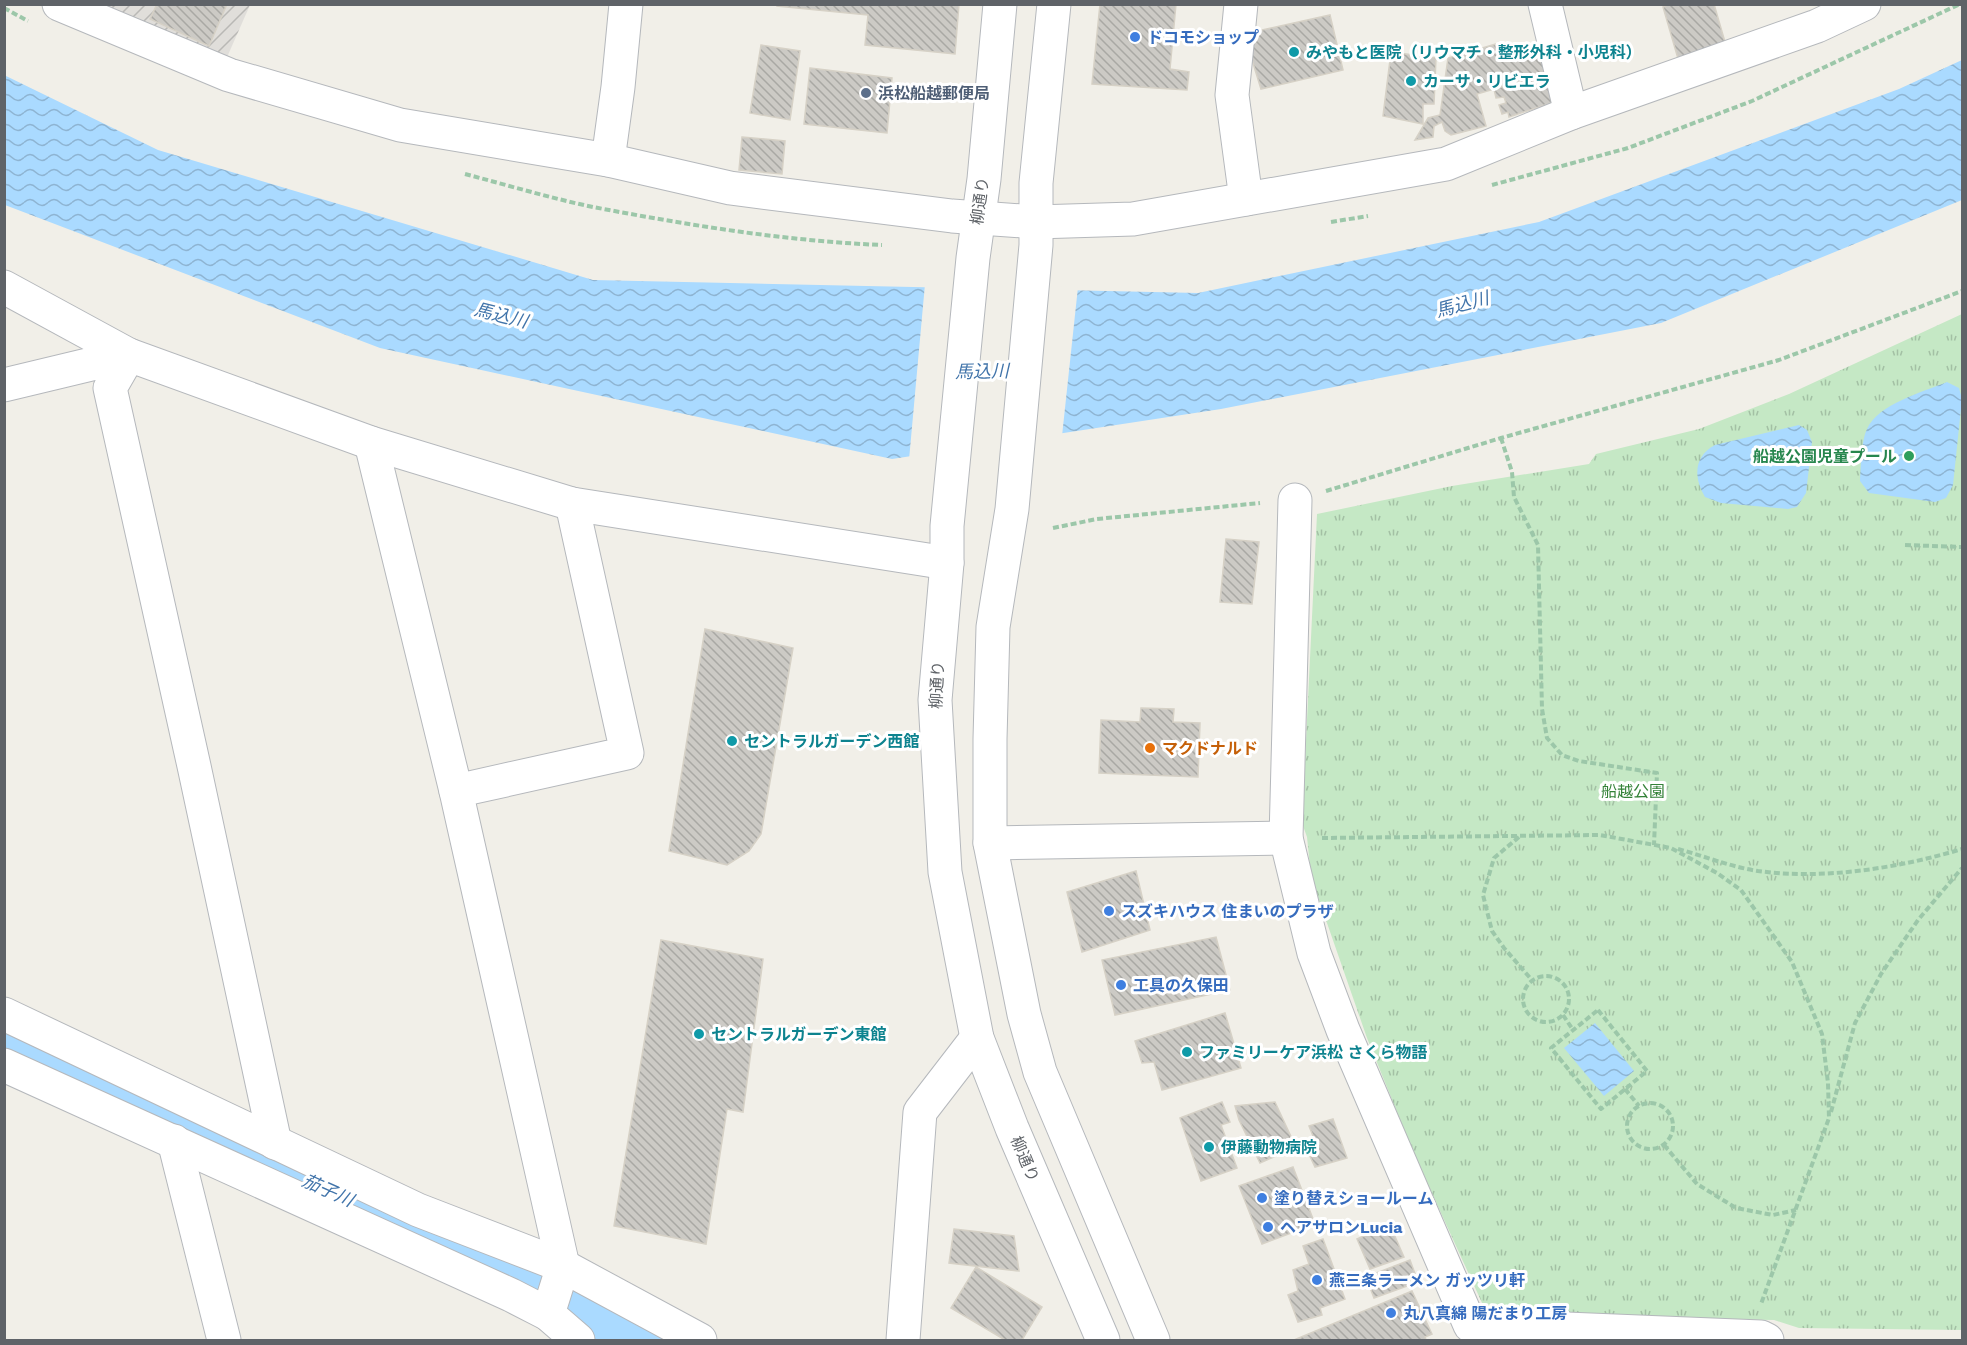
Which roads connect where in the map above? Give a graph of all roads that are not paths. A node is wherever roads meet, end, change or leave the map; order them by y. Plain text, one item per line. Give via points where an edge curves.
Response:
1 (58, 4) edge
2 (626, 4) edge
3 (1000, 4) edge
4 (1054, 4) edge
5 (1241, 4) edge
6 (1545, 4) edge
7 (1864, 4) edge
8 (1571, 113) junction
9 (608, 160) junction
10 (1246, 199) junction
11 (978, 218) junction
12 (1036, 233) junction
13 (4, 287) edge
14 (129, 354) junction
15 (4, 386) edge
16 (371, 443) junction
17 (1295, 500) road end
18 (572, 504) junction
19 (946, 563) junction
20 (456, 790) junction
21 (1286, 838) junction
22 (990, 843) junction
23 (5, 1012) edge
24 (977, 1038) junction
25 (4, 1065) edge
26 (174, 1141) junction
27 (275, 1143) junction
28 (563, 1266) junction
29 (548, 1314) junction
30 (1764, 1339) edge
31 (224, 1341) edge
32 (578, 1341) edge
33 (700, 1341) edge
34 (903, 1341) edge
35 (1103, 1341) edge
36 (1153, 1341) edge

1 - 9 street via 229,75 400,124
2 - 9 street
3 - 11 street, 柳通り
4 - 12 street via 1036,183
5 - 10 street via 1232,95
6 - 8 street
7 - 8 street via 1817,26
8 - 10 street via 1446,164
9 - 11 street via 730,188
10 - 12 street
11 - 12 street
11 - 19 street, 柳通り
12 - 22 street via 1012,509 993,627
13 - 14 street
14 - 15 street
14 - 16 street
14 - 27 street via 110,388
16 - 18 street
16 - 20 street
17 - 21 street
18 - 19 street
18 - 20 street via 627,753
19 - 24 street, 柳通り via 935,700 944,861
20 - 28 street
21 - 22 street
21 - 30 street via 1314,953 1470,1325
22 - 36 street via 1024,1014 1040,1072
23 - 27 street
24 - 34 street via 920,1112
24 - 35 street, 柳通り
25 - 26 street
26 - 29 street
26 - 31 street
27 - 28 street via 418,1210
28 - 29 street
28 - 33 street
29 - 32 street

